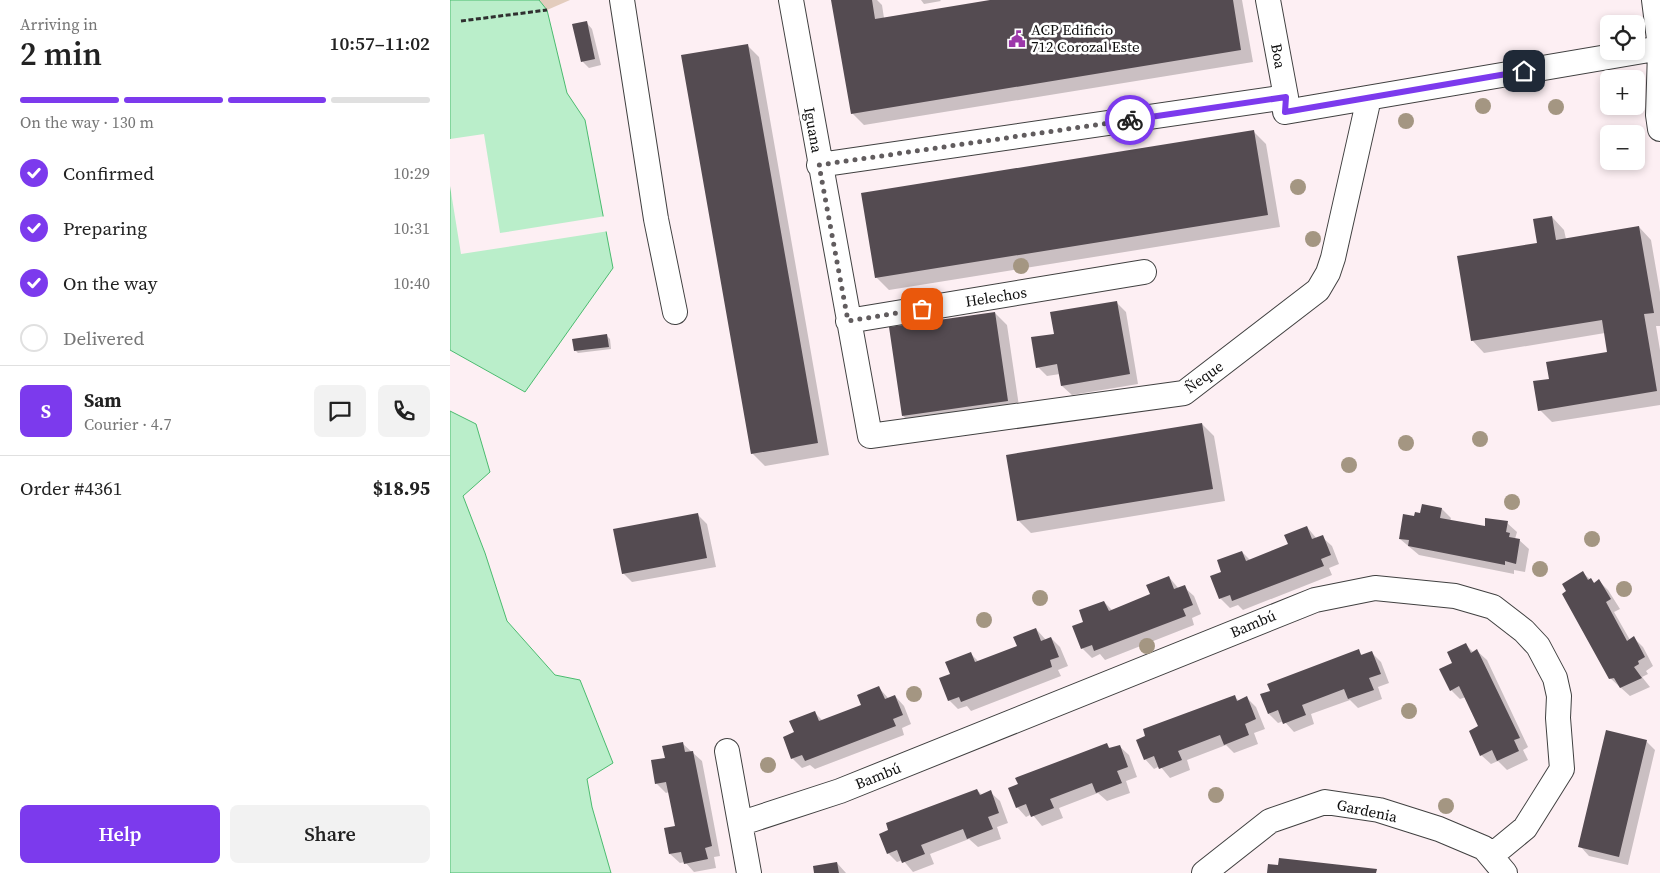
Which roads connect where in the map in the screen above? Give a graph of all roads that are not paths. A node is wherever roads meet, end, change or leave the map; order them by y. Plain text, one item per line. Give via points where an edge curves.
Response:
1 (622, 0) edge
2 (791, 0) edge
3 (1268, 0) edge
4 (1654, 0) edge
5 (1660, 47) edge
6 (1660, 52) edge
7 (1368, 98) junction
8 (1285, 105) junction
9 (1660, 129) edge
10 (819, 165) junction
11 (1144, 272) dead end
12 (675, 312) dead end
13 (848, 321) junction
14 (870, 436) joint
15 (727, 752) dead end
16 (742, 823) junction
17 (1498, 865) edge
18 (749, 873) edge
19 (1204, 873) edge

1 - 12 lane via 656,219
2 - 10 lane, Iguana
3 - 8 lane, Boa
4 - 5 lane
5 - 7 lane
6 - 9 lane
7 - 8 lane
7 - 14 lane, Ñeque via 1332,258 1318,290 1184,393
8 - 10 lane
10 - 13 lane, Iguana
11 - 13 lane, Helechos
13 - 14 lane, Iguana
15 - 16 lane
16 - 17 lane, Bambú via 840,791 1315,600 1375,588 1455,596 1493,607 1538,646 1556,678 1562,769
16 - 18 lane
17 - 19 lane, Gardenia via 1484,848 1439,829 1379,810 1325,802 1270,821

